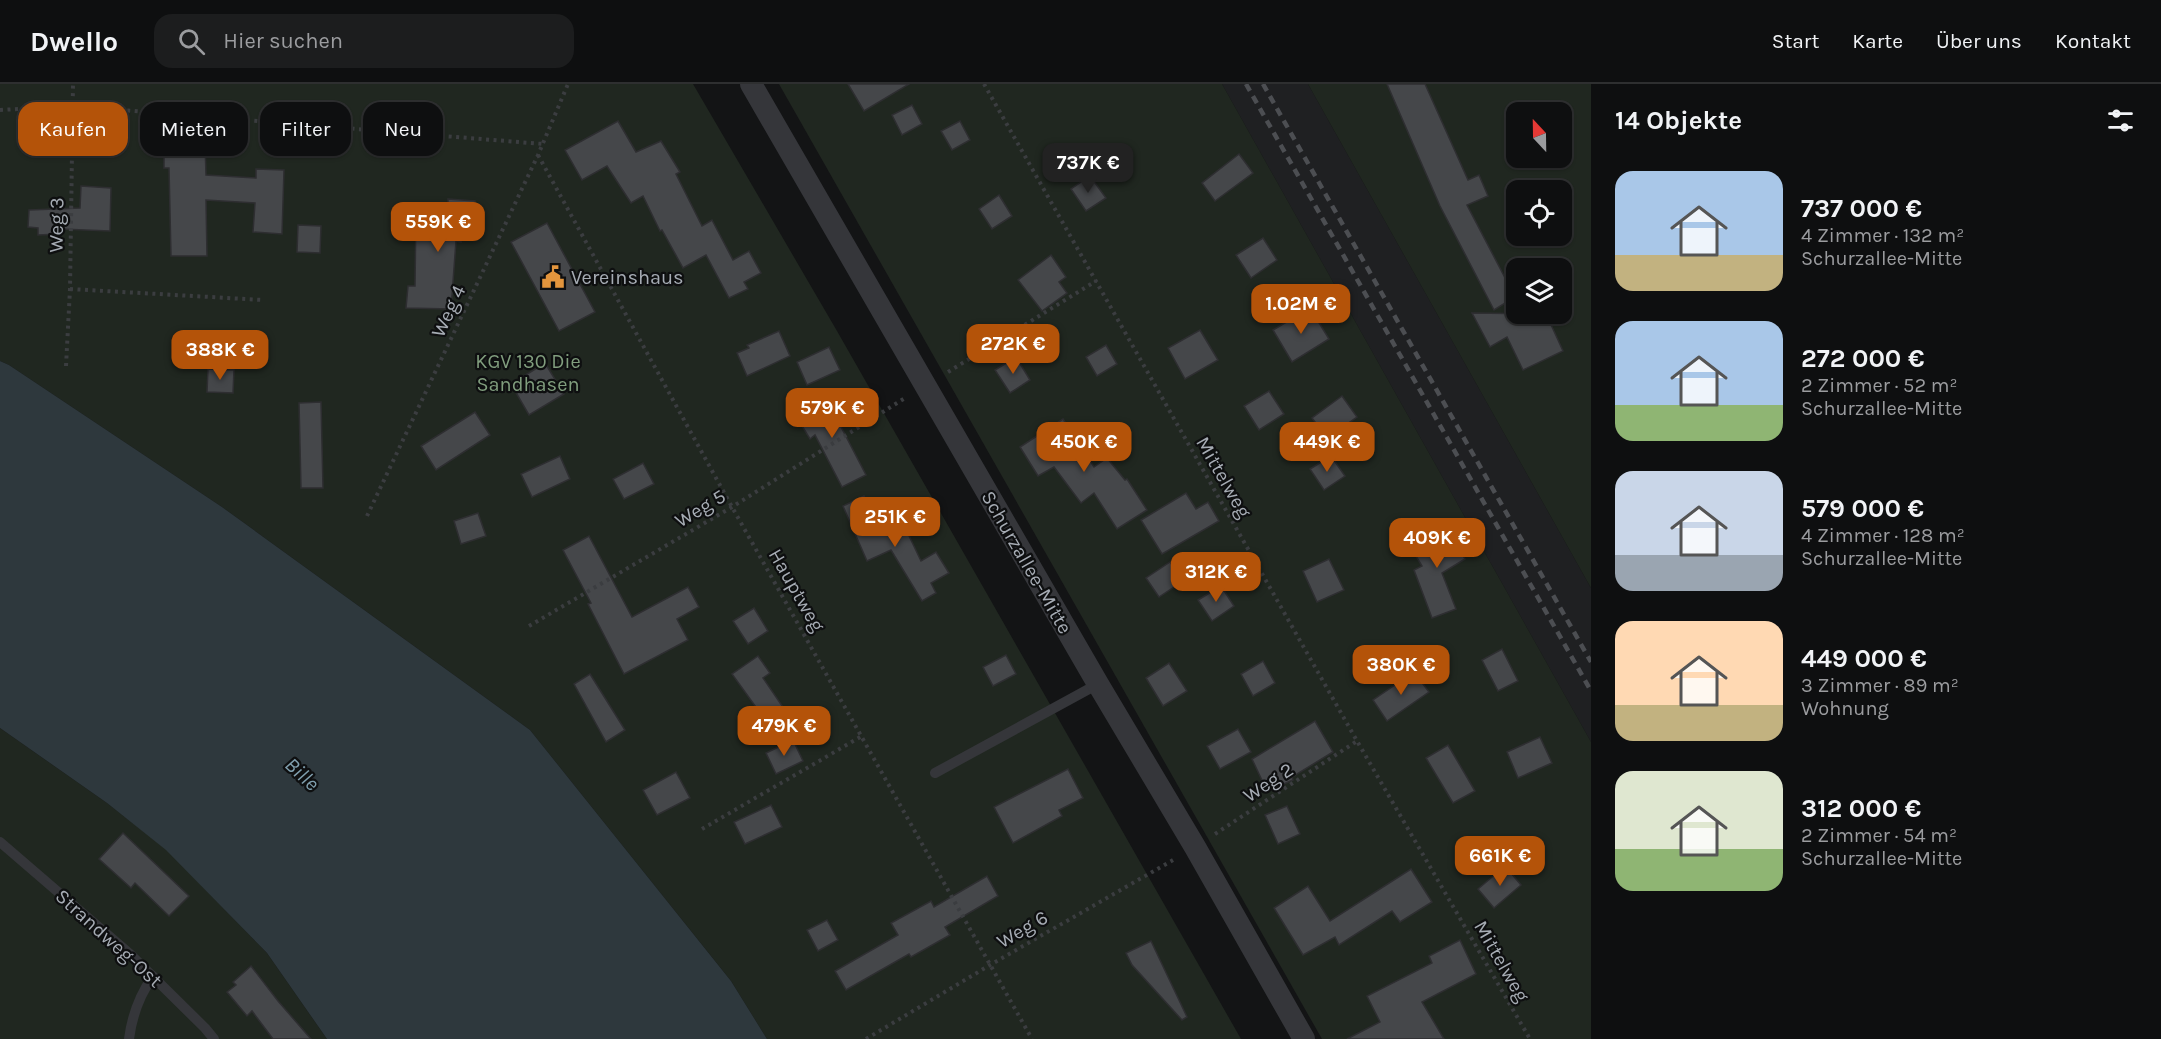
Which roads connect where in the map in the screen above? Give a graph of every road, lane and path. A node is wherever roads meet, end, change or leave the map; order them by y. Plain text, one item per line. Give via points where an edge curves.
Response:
1 (72, 84) edge
2 (568, 84) edge
3 (751, 84) edge
4 (984, 84) edge
5 (72, 102) edge
6 (18, 109) edge
7 (0, 110) edge
8 (128, 111) edge
9 (543, 144) junction
10 (538, 155) junction
11 (71, 156) edge
12 (1096, 281) junction
13 (70, 289) junction
14 (262, 300) dead end
15 (66, 366) dead end
16 (925, 386) junction
17 (882, 412) dead end
18 (732, 507) junction
19 (367, 516) dead end
20 (529, 626) dead end
21 (1098, 684) junction
22 (862, 736) junction
23 (1357, 741) junction
24 (935, 773) dead end
25 (702, 829) dead end
26 (0, 842) edge
27 (1195, 847) junction
28 (990, 965) junction
29 (153, 976) junction
30 (129, 1039) edge
31 (214, 1039) edge
32 (866, 1039) edge
33 (1032, 1039) edge
34 (1304, 1039) edge
35 (1530, 1039) edge

1 - 5 path, Weg 3
2 - 9 path, Weg 4
3 - 16 street, Schurzallee-Mitte
4 - 12 path, Mittelweg
6 - 7 path
8 - 9 path
9 - 10 path, Weg 4
10 - 18 path, Hauptweg
10 - 19 path, Weg 4
11 - 13 path, Weg 3
12 - 16 path
12 - 23 path, Mittelweg
13 - 14 path
13 - 15 path, Weg 3
16 - 21 street, Schurzallee-Mitte
17 - 18 path, Weg 5
18 - 20 path, Weg 5
18 - 22 path, Hauptweg
21 - 24 lane
21 - 27 street, Schurzallee-Mitte
22 - 25 path
22 - 28 path, Hauptweg
23 - 27 path, Weg 2
23 - 35 path, Mittelweg
26 - 29 lane, Strandweg-Ost
27 - 28 path, Weg 6
27 - 34 street, Schurzallee-Mitte
28 - 32 path, Weg 6
28 - 33 path, Hauptweg
29 - 30 lane via 135,1008
29 - 31 lane, Strandweg-Ost

